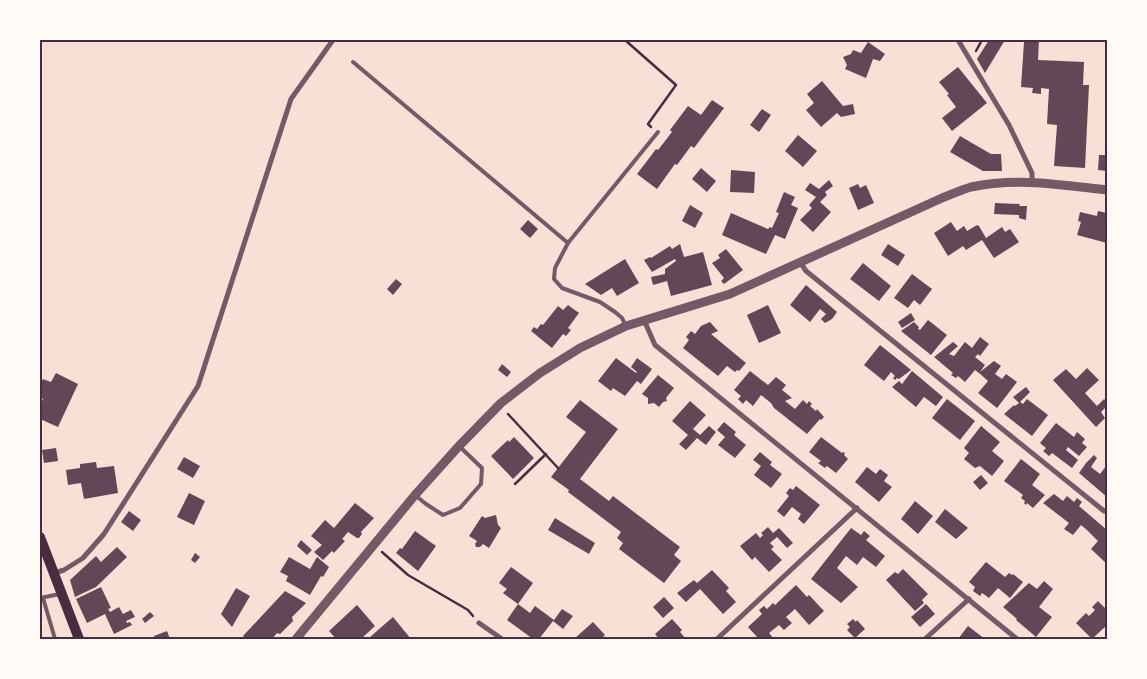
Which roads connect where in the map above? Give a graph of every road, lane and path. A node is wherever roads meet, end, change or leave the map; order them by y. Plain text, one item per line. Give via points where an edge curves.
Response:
1 (333, 40) edge
2 (625, 40) edge
3 (958, 40) edge
4 (353, 62) dead end
5 (658, 132) joint
6 (1032, 182) junction
7 (1107, 190) edge
8 (568, 243) junction
9 (800, 262) junction
10 (644, 320) junction
11 (626, 326) junction
12 (508, 414) dead end
13 (459, 446) junction
14 (546, 454) junction
15 (558, 468) dead end
16 (516, 484) dead end
17 (415, 495) junction
18 (857, 508) junction
19 (1104, 512) dead end
20 (40, 537) edge
21 (381, 551) dead end
22 (54, 573) junction
23 (62, 593) junction
24 (42, 598) edge
25 (969, 598) junction
26 (479, 623) joint
27 (56, 639) edge
28 (79, 639) edge
29 (296, 639) edge
30 (502, 639) edge
31 (717, 639) edge
32 (925, 639) edge
33 (1017, 639) edge

1 - 22 street via 291,100 198,386 104,534 83,558
2 - 5 path via 676,85 648,124
3 - 6 street via 1009,125 1032,173
4 - 8 lane
5 - 8 lane
6 - 7 street
6 - 9 street via 1001,182 970,188
8 - 11 lane via 555,268 554,279 562,288 600,302 622,318
9 - 10 street via 730,294
9 - 19 street via 806,271
10 - 11 street
10 - 18 street via 655,345
11 - 13 street via 540,372 502,403
12 - 14 path
13 - 17 street
13 - 17 lane via 482,468 481,484 460,508 444,515
14 - 15 path
14 - 16 path
17 - 29 street
18 - 25 street
18 - 31 street
20 - 22 main road
21 - 26 path via 408,575 468,610
22 - 23 main road
23 - 24 lane
23 - 28 main road
24 - 27 lane
25 - 32 street
25 - 33 street
26 - 30 street

